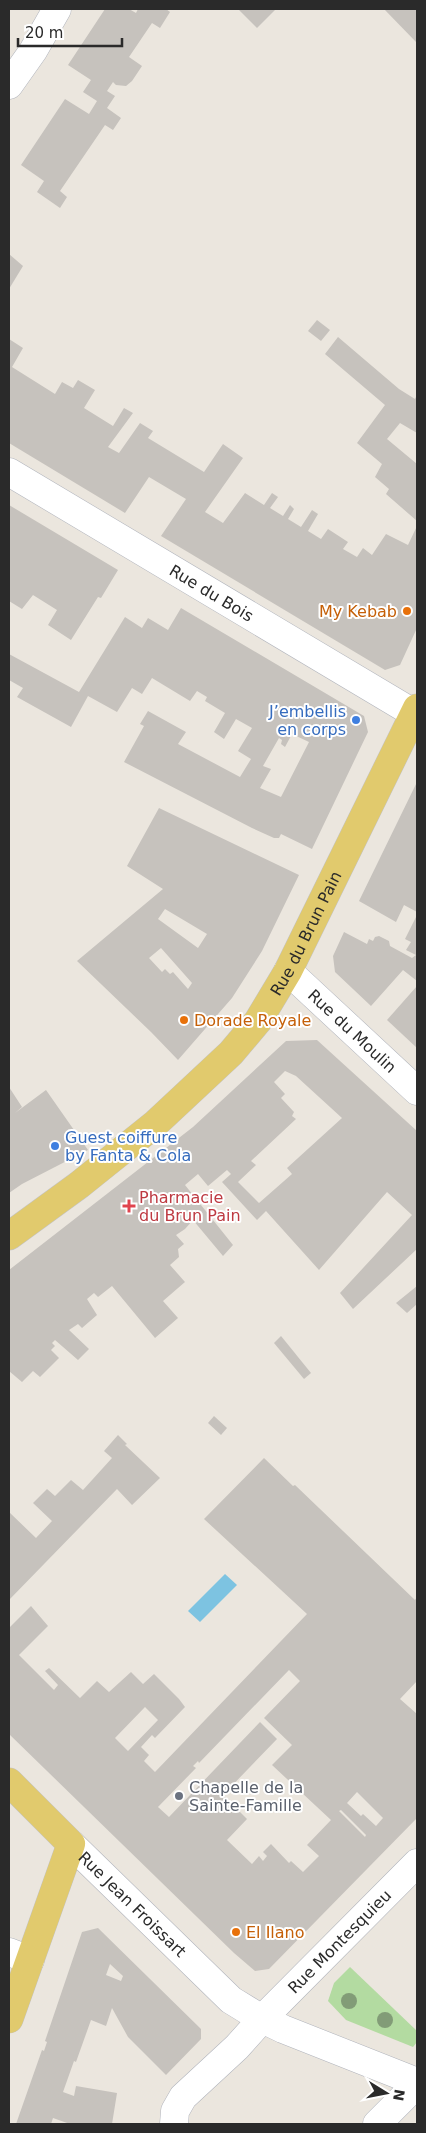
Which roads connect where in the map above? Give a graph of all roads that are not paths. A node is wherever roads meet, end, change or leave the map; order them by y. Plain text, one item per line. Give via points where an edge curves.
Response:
1 (57, 9) edge
2 (9, 85) edge
3 (9, 472) edge
4 (416, 711) edge
5 (288, 971) junction
6 (417, 1091) edge
7 (9, 1236) edge
8 (9, 1782) edge
9 (72, 1844) junction
10 (417, 1863) edge
11 (19, 1956) edge
12 (9, 2019) edge
13 (262, 2020) junction
14 (417, 2083) edge
15 (174, 2124) edge
16 (377, 2124) edge

1 - 2 street
3 - 4 street, Rue du Bois
4 - 5 main road, Rue du Brun Pain
5 - 6 street, Rue du Moulin
5 - 7 main road, Rue du Brun Pain via 258,1021 207,1076 79,1185
8 - 9 main road, Rue Jean Froissart
9 - 11 main road
9 - 13 street, Rue Jean Froissart via 231,2000
10 - 13 street, Rue Montesquieu
11 - 12 main road
13 - 14 street, Rue Jean Froissart
13 - 15 street, Rue Montesquieu via 183,2098 175,2111
14 - 16 street

